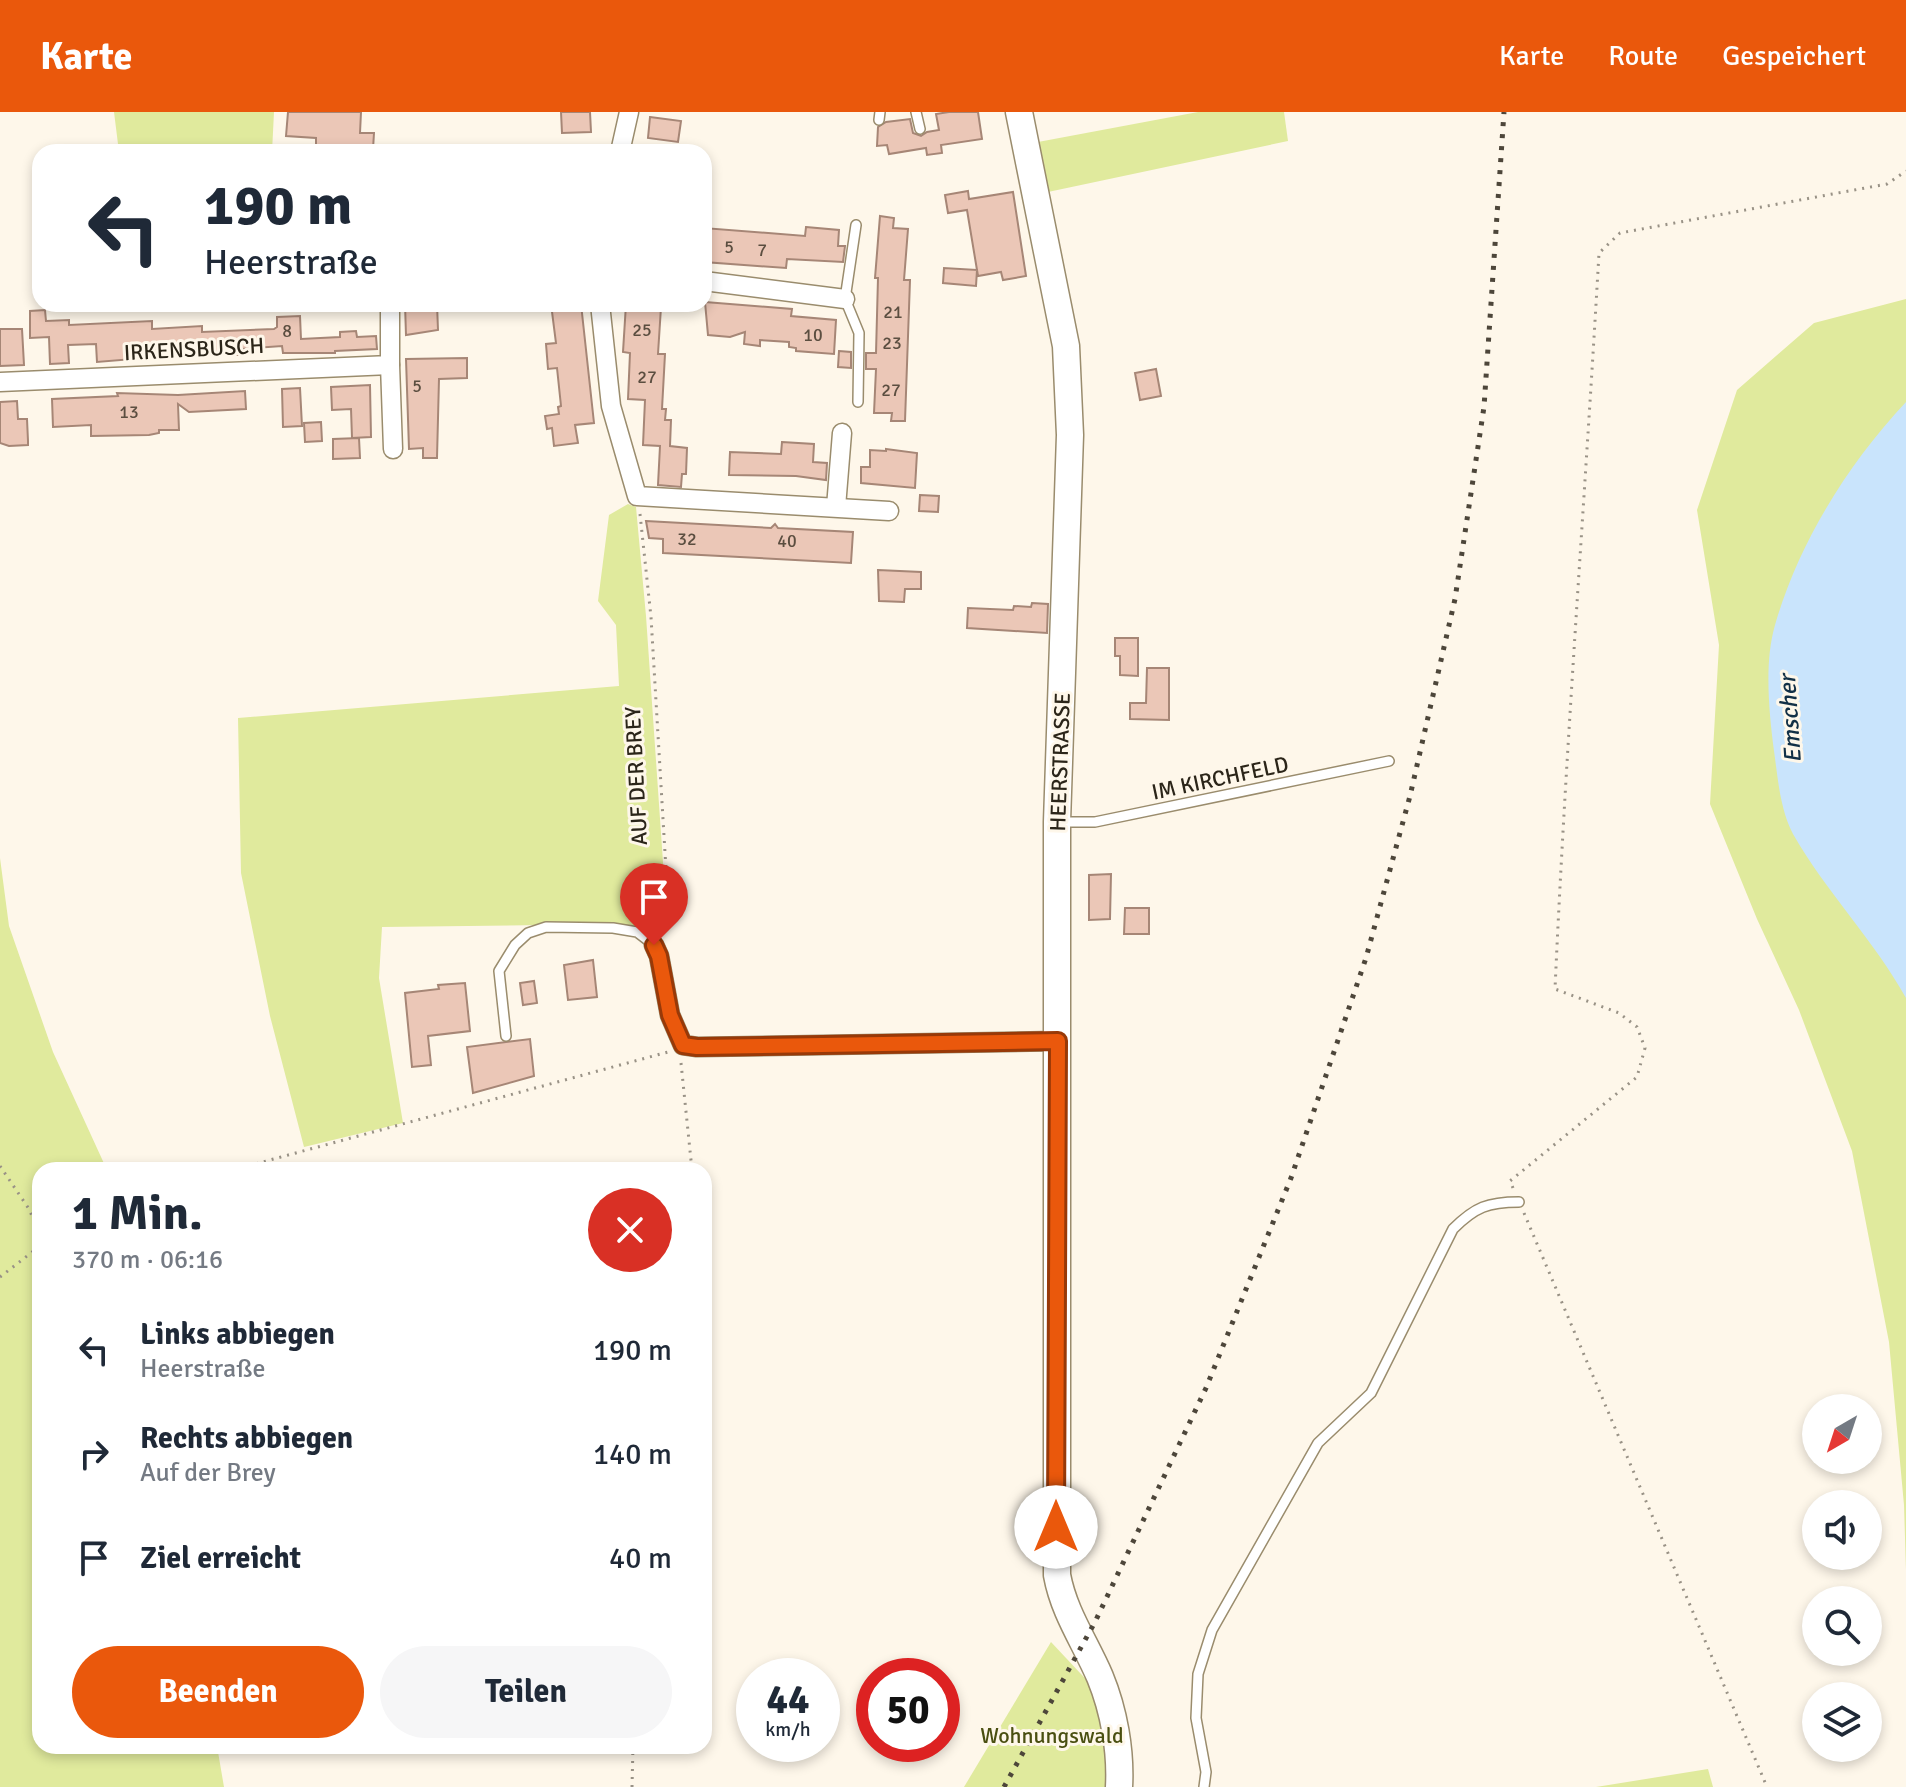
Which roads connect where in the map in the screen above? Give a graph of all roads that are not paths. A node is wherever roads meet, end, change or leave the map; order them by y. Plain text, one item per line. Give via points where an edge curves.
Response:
1 (629, 112) edge
2 (916, 112) edge
3 (1019, 112) edge
4 (920, 129) dead end
5 (622, 144) edge
6 (856, 225) dead end
7 (712, 282) edge
8 (845, 299) junction
9 (390, 312) edge
10 (601, 312) edge
11 (390, 365) junction
12 (0, 382) edge
13 (858, 402) dead end
14 (842, 433) dead end
15 (393, 449) dead end
16 (836, 507) junction
17 (889, 511) dead end
18 (1389, 761) dead end
19 (1057, 822) junction
20 (654, 945) joint
21 (506, 1036) dead end
22 (1058, 1041) junction
23 (1519, 1202) road end
24 (1119, 1787) edge
25 (1204, 1787) edge

1 - 5 street
2 - 4 lane
3 - 19 main road, HEERSTRASSE via 1066,346 1069,508
6 - 8 lane
7 - 8 street
8 - 13 lane via 859,333
9 - 11 street
10 - 16 street via 611,406 637,496
11 - 12 street, IRKENSBUSCH
11 - 15 street
14 - 16 street
16 - 17 street
18 - 19 lane, IM KIRCHFELD via 1095,822
19 - 22 main road, HEERSTRASSE
20 - 21 lane via 637,932 613,928 546,927 528,933 499,971
20 - 22 street via 670,1015 683,1045
22 - 24 main road, HEERSTRASSE via 1057,1575 1067,1612 1107,1694
23 - 25 lane via 1497,1202 1471,1211 1453,1229 1371,1393 1318,1443 1212,1630 1198,1674 1196,1718

